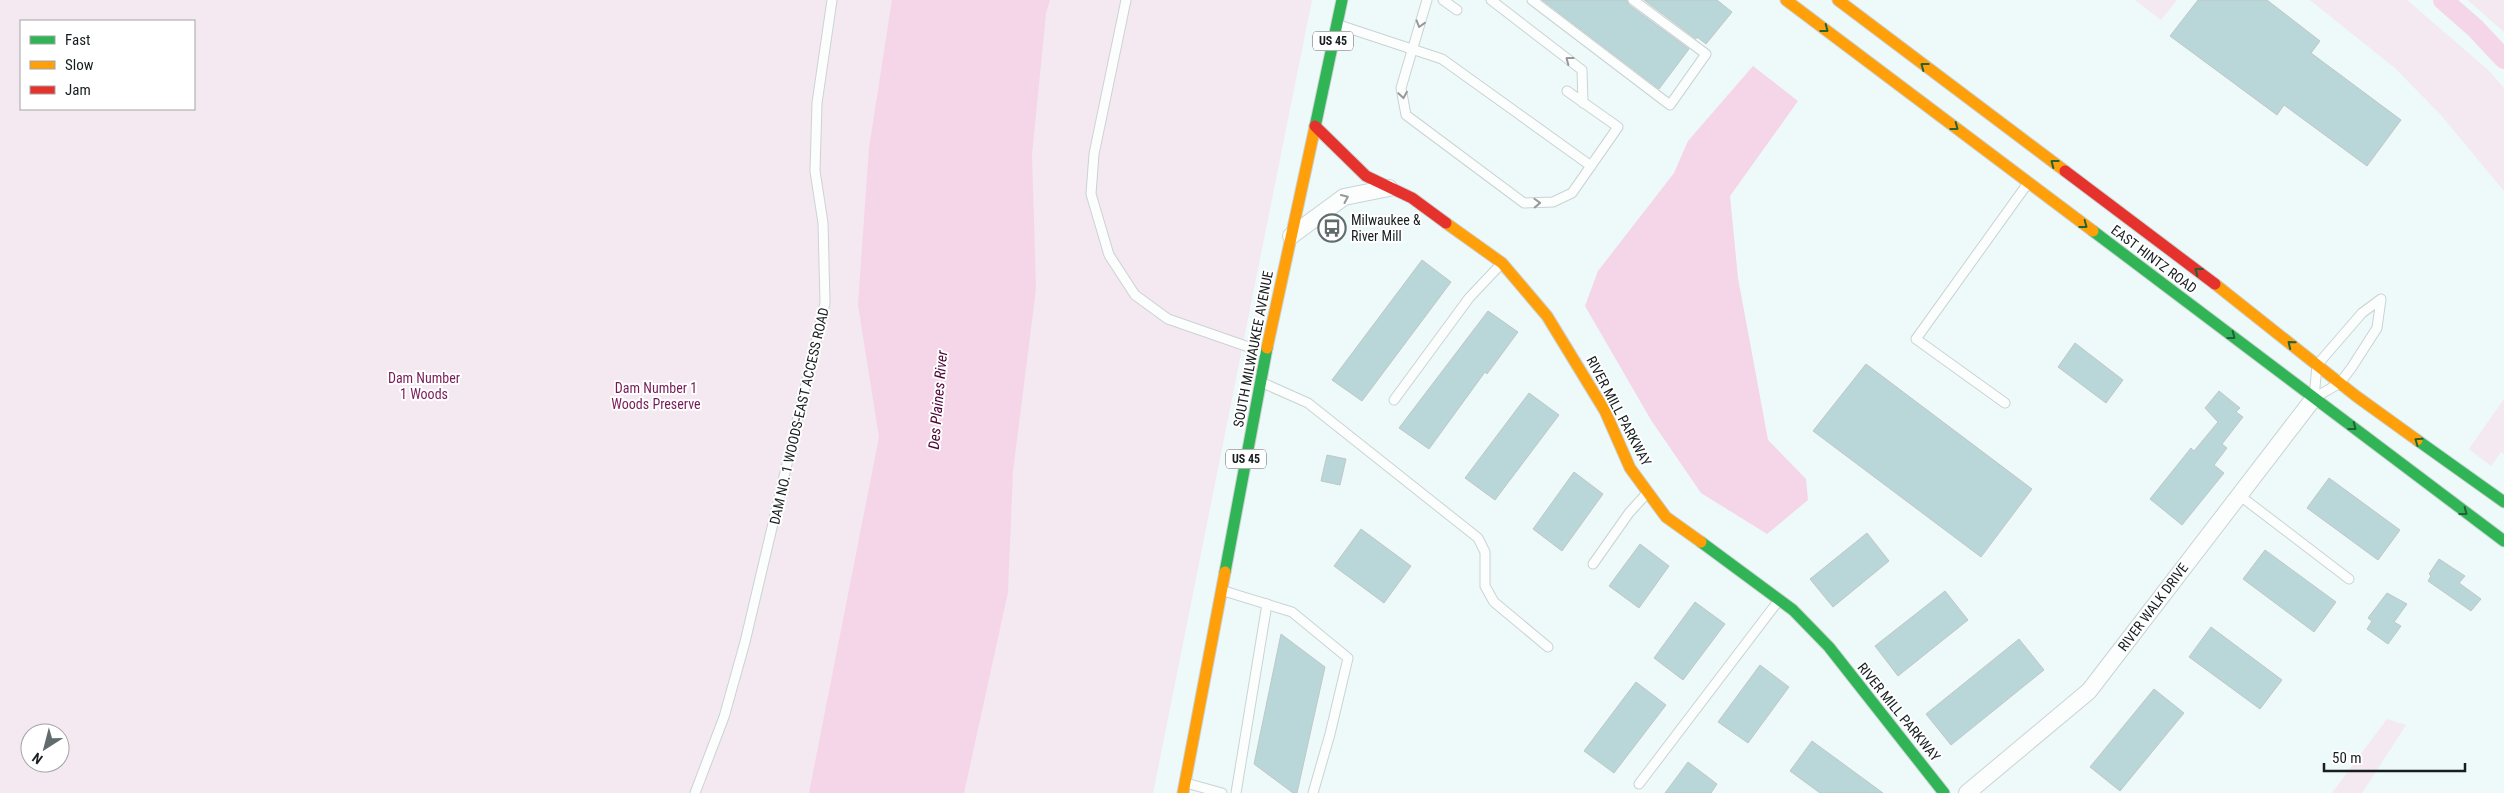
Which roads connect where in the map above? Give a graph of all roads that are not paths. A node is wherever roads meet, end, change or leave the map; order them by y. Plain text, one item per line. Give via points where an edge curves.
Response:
1 (832, 0) edge
2 (1126, 0) edge
3 (1342, 0) edge
4 (1427, 0) edge
5 (1443, 0) edge
6 (1491, 0) edge
7 (1532, 0) edge
8 (1633, 0) edge
9 (1786, 0) edge
10 (1838, 0) edge
11 (1457, 10) dead end
12 (1337, 25) junction
13 (1412, 48) junction
14 (1567, 91) dead end
15 (1584, 103) junction
16 (1315, 126) junction
17 (1591, 166) junction
18 (2028, 182) junction
19 (1389, 188) junction
20 (1291, 236) junction
21 (1502, 262) junction
22 (1266, 353) junction
23 (2317, 365) junction
24 (1260, 382) junction
25 (2340, 383) junction
26 (2314, 398) junction
27 (1394, 400) dead end
28 (2005, 403) dead end
29 (1648, 492) junction
30 (2239, 495) junction
31 (2504, 502) edge
32 (2504, 542) edge
33 (1593, 564) dead end
34 (2349, 579) dead end
35 (1221, 590) junction
36 (1779, 600) junction
37 (1267, 604) junction
38 (1548, 648) dead end
39 (1639, 784) dead end
40 (1184, 788) edge
41 (695, 793) edge
42 (1222, 793) edge
43 (1236, 793) edge
44 (1313, 793) edge
45 (1944, 793) edge
46 (1967, 793) edge

1 - 41 lane, DAM NO. 1 WOODS-EAST ACCESS ROAD via 816,112 815,171 823,223 825,303 745,642 724,717
2 - 22 lane via 1094,154 1091,194 1109,256 1135,295 1168,319
3 - 12 main road, SOUTH MILWAUKEE AVENUE / US 45
4 -> 13 lane
5 - 11 lane
15 -> 6 lane via 1582,70
7 - 8 lane via 1670,105 1706,54
9 -> 18 main road, EAST HINTZ ROAD
23 -> 10 main road, EAST HINTZ ROAD via 2229,294
12 - 13 lane
12 - 16 main road, SOUTH MILWAUKEE AVENUE / US 45
13 - 17 lane via 1442,58
13 -> 17 lane via 1401,88 1406,115 1524,203 1553,202 1572,193
14 - 15 lane
15 - 17 lane via 1618,127
16 - 19 main road, RIVER MILL PARKWAY via 1366,176
16 - 20 main road, SOUTH MILWAUKEE AVENUE / US 45
18 -> 26 main road, EAST HINTZ ROAD
18 - 28 lane via 1916,339
20 -> 19 street via 1344,197
19 - 21 main road, RIVER MILL PARKWAY via 1412,198
20 - 22 main road, SOUTH MILWAUKEE AVENUE / US 45
21 - 27 lane via 1469,298
21 - 29 main road, RIVER MILL PARKWAY via 1547,316 1605,411 1630,468
22 - 24 main road, SOUTH MILWAUKEE AVENUE / US 45
23 - 25 main road, EAST HINTZ ROAD
23 - 25 lane via 2362,313 2381,299 2377,328
23 - 26 lane
24 - 35 main road, SOUTH MILWAUKEE AVENUE / US 45
24 - 38 lane via 1308,403 1478,538 1485,552 1485,586 1494,602
25 - 26 lane
31 -> 25 main road, EAST HINTZ ROAD
26 - 30 street, RIVER WALK DRIVE
26 -> 32 main road, EAST HINTZ ROAD
29 - 33 lane
29 - 36 main road, RIVER MILL PARKWAY via 1666,517
30 - 34 lane
30 - 46 street, RIVER WALK DRIVE via 2089,691
35 - 37 lane
35 - 40 main road, SOUTH MILWAUKEE AVENUE / US 45
36 - 39 lane
36 - 45 main road, RIVER MILL PARKWAY via 1829,647
37 - 43 lane
37 - 44 lane via 1292,612 1348,658
40 - 42 lane

